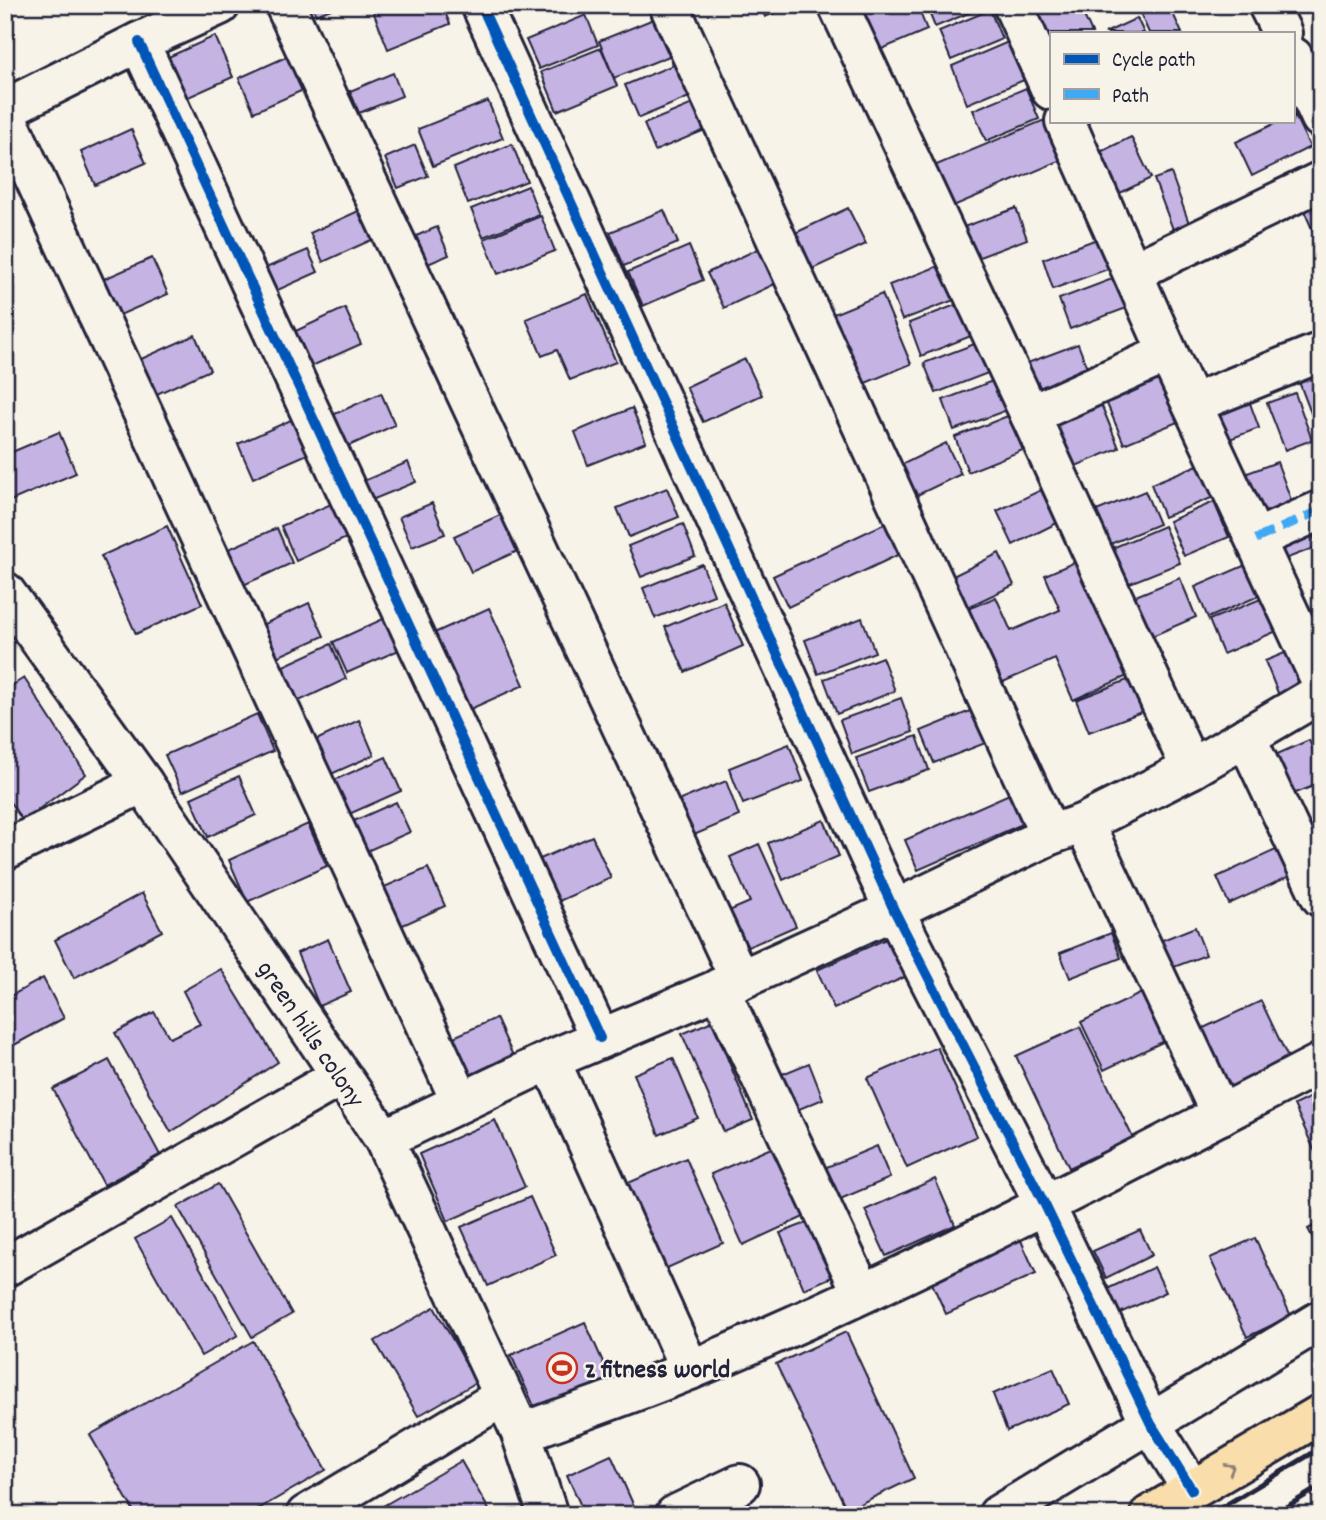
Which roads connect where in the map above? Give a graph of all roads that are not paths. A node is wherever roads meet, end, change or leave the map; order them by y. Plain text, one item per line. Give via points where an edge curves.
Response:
1 (220, 5) edge
2 (285, 5) edge
3 (481, 5) edge
4 (669, 5) edge
5 (838, 5) edge
6 (1013, 5) edge
7 (1268, 5) edge
8 (1281, 32) edge
9 (139, 42) junction
10 (1294, 59) edge
11 (1050, 88) edge
12 (5, 111) edge
13 (1321, 118) edge
14 (1076, 124) edge
15 (1321, 181) edge
16 (1133, 272) junction
17 (1321, 352) edge
18 (1168, 354) junction
19 (1192, 404) junction
20 (1030, 415) junction
21 (1321, 510) edge
22 (1256, 539) junction
23 (5, 592) edge
24 (1321, 681) edge
25 (1321, 693) edge
26 (1246, 737) junction
27 (1191, 769) junction
28 (143, 783) junction
29 (1067, 829) junction
30 (5, 850) edge
31 (1321, 897) edge
32 (894, 910) junction
33 (730, 984) junction
34 (600, 1038) junction
35 (550, 1060) junction
36 (1321, 1063) edge
37 (341, 1076) junction
38 (461, 1102) junction
39 (1221, 1115) junction
40 (384, 1139) junction
41 (1045, 1205) junction
42 (5, 1267) edge
43 (862, 1293) junction
44 (1321, 1320) edge
45 (690, 1370) junction
46 (504, 1396) junction
47 (1321, 1414) edge
48 (1151, 1424) junction
49 (521, 1433) junction
50 (740, 1484) dead end
51 (1192, 1490) junction
52 (349, 1504) edge
53 (306, 1515) edge
54 (548, 1515) edge
55 (675, 1515) edge
56 (998, 1515) edge
57 (1150, 1515) edge

1 - 9 street
2 - 33 street
3 - 32 street
4 - 29 street
5 - 20 street
6 - 11 street
7 - 8 street
9 - 12 street
9 - 34 street
10 - 13 street
12 - 38 street
14 - 16 street
15 - 16 street
16 - 18 street
17 - 19 street
18 - 19 street
18 - 20 street
19 - 22 street
20 - 27 street
21 - 22 street
22 - 24 street
23 - 28 street, green hills colony
25 - 26 street
26 - 27 street
26 - 31 street
27 - 29 street
28 - 30 street
28 - 37 street, green hills colony
29 - 32 street
29 - 39 street
32 - 33 street
32 - 41 street
33 - 34 street
33 - 43 street
34 - 35 street
35 - 38 street
35 - 45 street
36 - 39 street
37 - 40 street, green hills colony
37 - 42 street
38 - 40 street
39 - 41 street
40 - 46 street, green hills colony
41 - 43 street
41 - 48 street
43 - 45 street
44 - 48 street
45 - 49 street
46 - 49 street, green hills colony
46 - 52 street via 432,1457
51 -> 47 highway
48 - 51 street
48 - 56 street
49 - 54 street, green hills colony
50 - 55 street
51 - 57 highway
52 - 53 street

